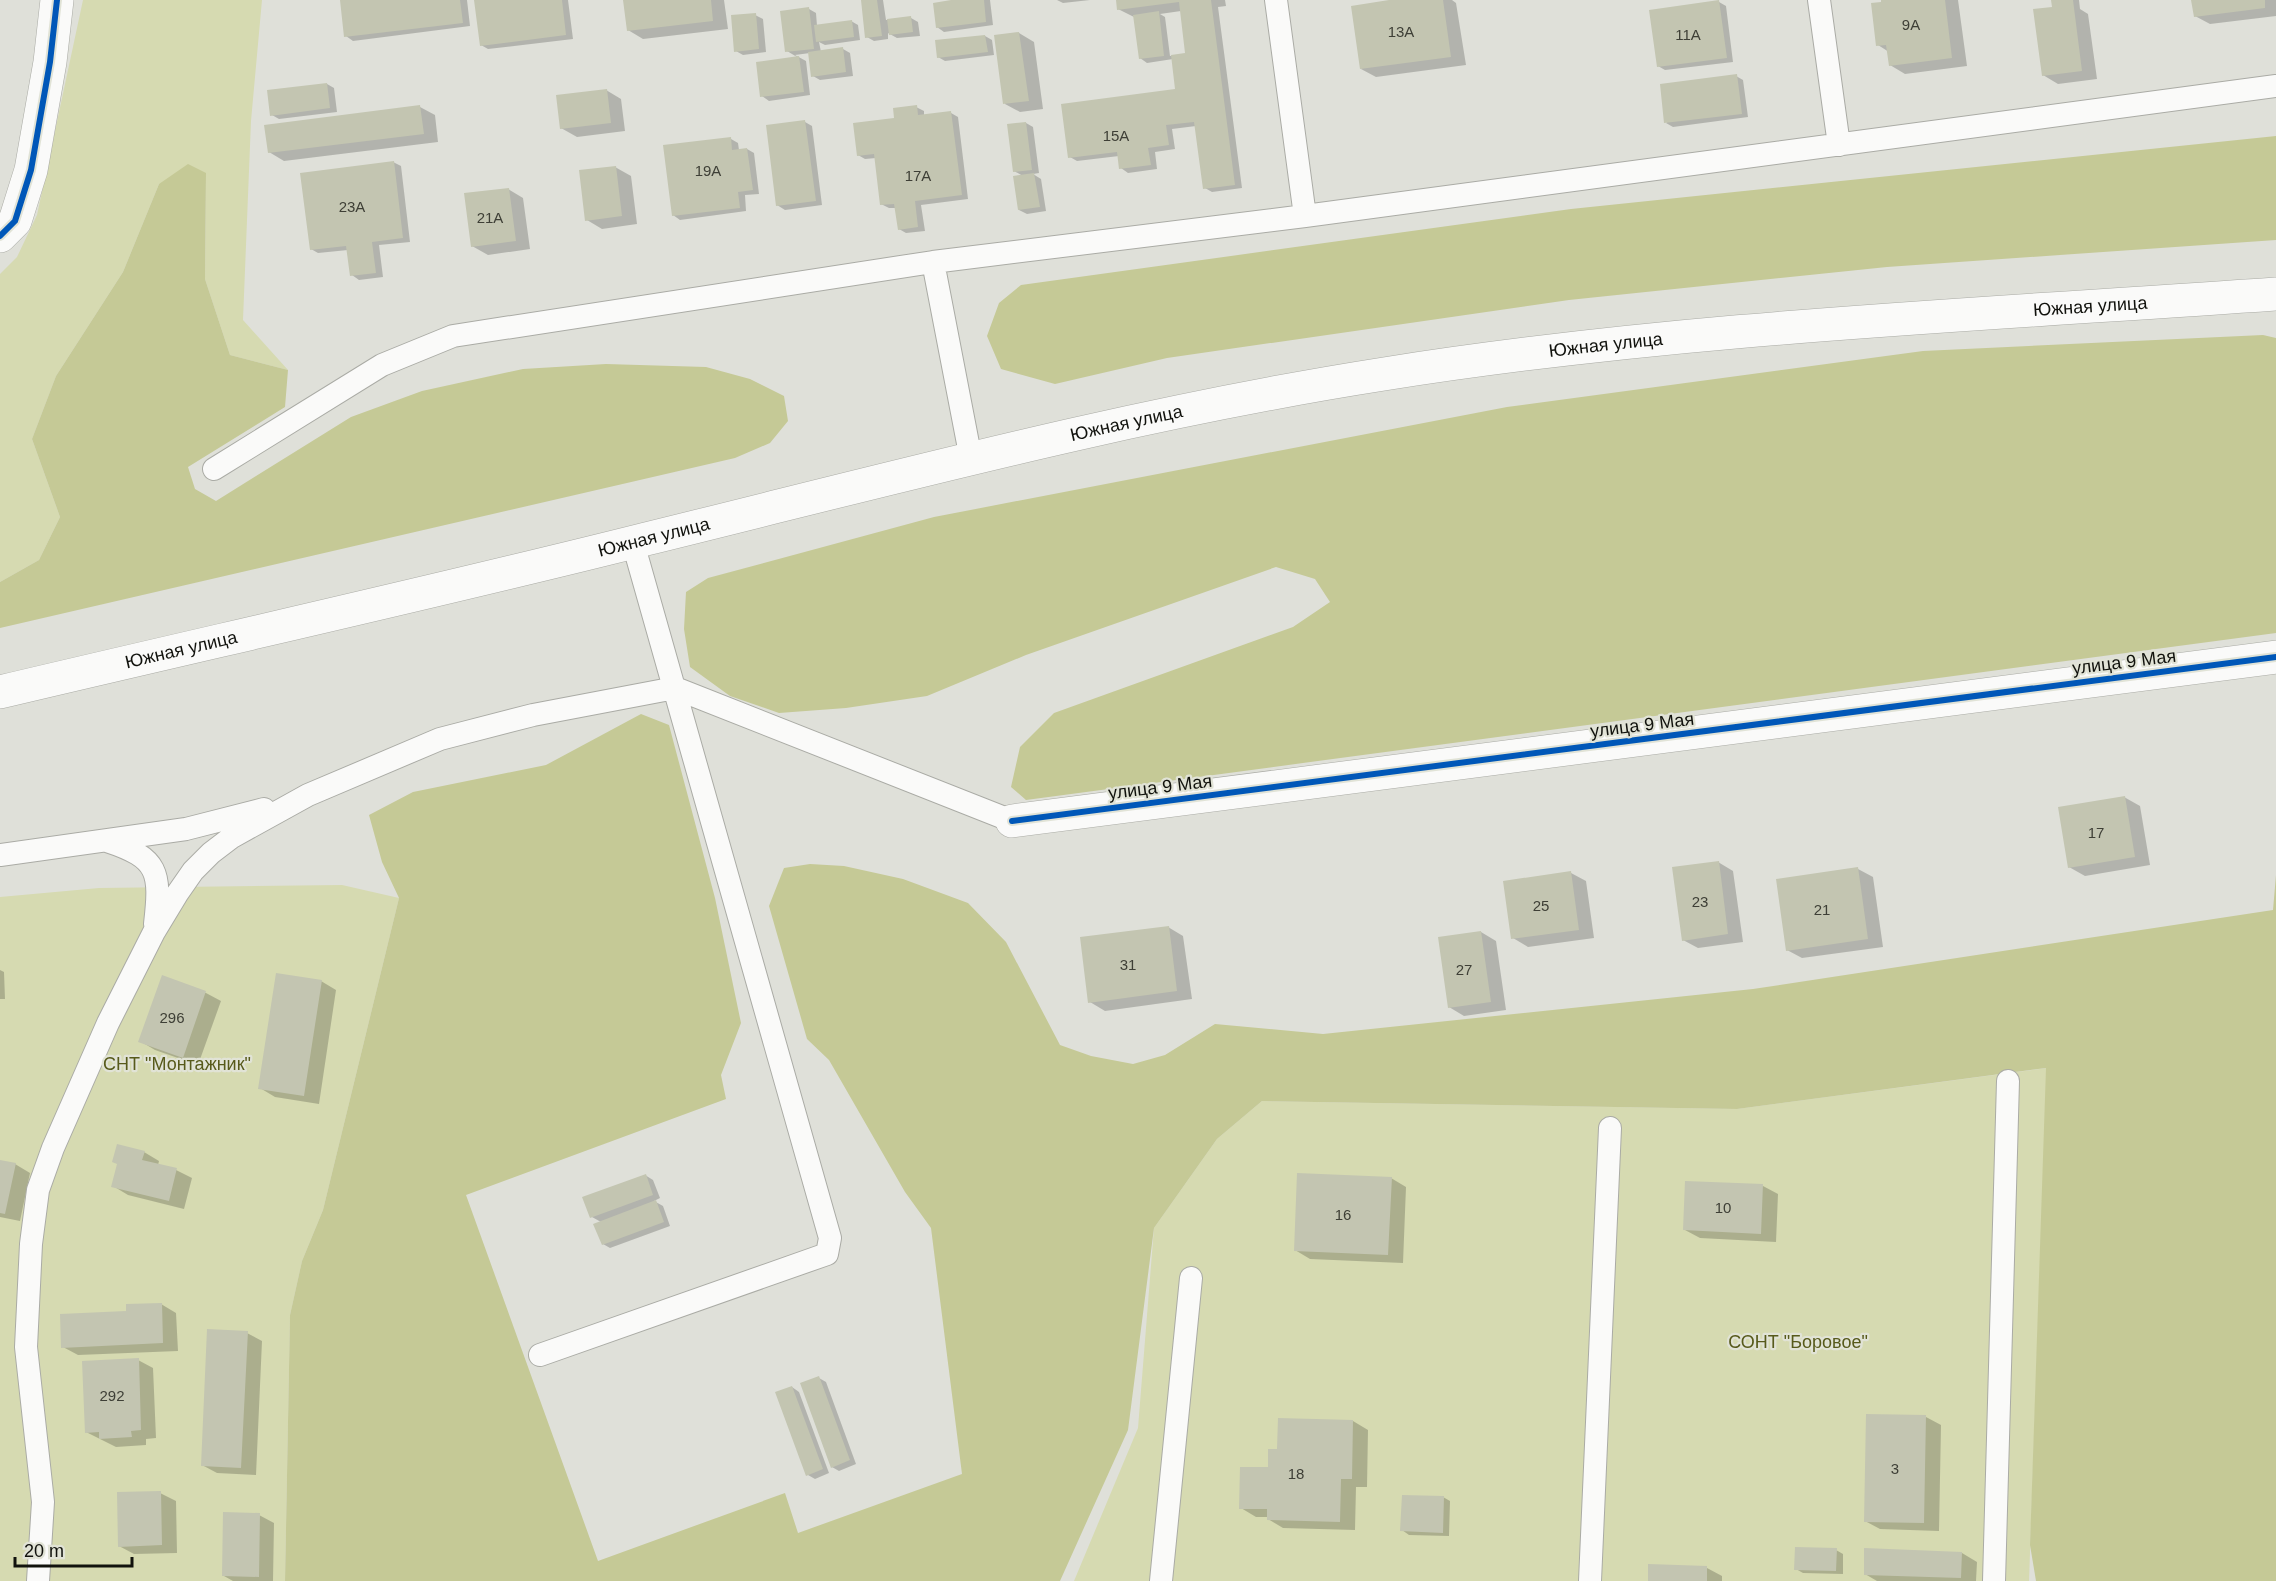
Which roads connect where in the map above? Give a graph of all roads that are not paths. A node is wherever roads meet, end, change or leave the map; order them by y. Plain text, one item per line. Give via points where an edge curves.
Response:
1 (57, 0) edge
2 (1276, 0) edge
3 (1819, 0) edge
4 (2276, 86) edge
5 (1839, 145) junction
6 (1305, 216) junction
7 (0, 236) edge
8 (933, 262) junction
9 (2276, 294) edge
10 (971, 459) junction
11 (214, 469) dead end
12 (633, 543) junction
13 (2276, 657) edge
14 (675, 688) junction
15 (0, 692) edge
16 (308, 795) junction
17 (1012, 821) joint
18 (106, 841) junction
19 (0, 855) edge
20 (154, 932) junction
21 (2008, 1081) dead end
22 (1610, 1128) dead end
23 (1191, 1278) dead end
24 (540, 1355) dead end
25 (38, 1581) edge
26 (1161, 1581) edge
27 (1590, 1581) edge
28 (1994, 1581) edge

1 - 7 main road via 31,170 15,221
2 - 6 lane
3 - 5 lane
4 - 5 lane
5 - 6 lane
6 - 8 lane
8 - 10 lane
8 - 11 lane via 453,336 382,365
9 - 10 main road, Южная улица via 1747,331 1553,349 1201,408
10 - 12 main road, Южная улица
12 - 14 lane
12 - 15 main road, Южная улица
13 - 17 main road, улица 9 Мая
14 - 16 lane via 533,715 440,739
14 - 17 lane
14 - 24 lane via 830,1238 826,1254
16 - 18 lane via 186,829
16 - 20 lane via 211,853 193,871
18 - 19 lane
18 - 20 lane via 134,850 149,862 157,880
20 - 25 lane via 108,1023 38,1190 30,1244 26,1347 43,1502
21 - 28 lane
22 - 27 lane
23 - 26 lane

